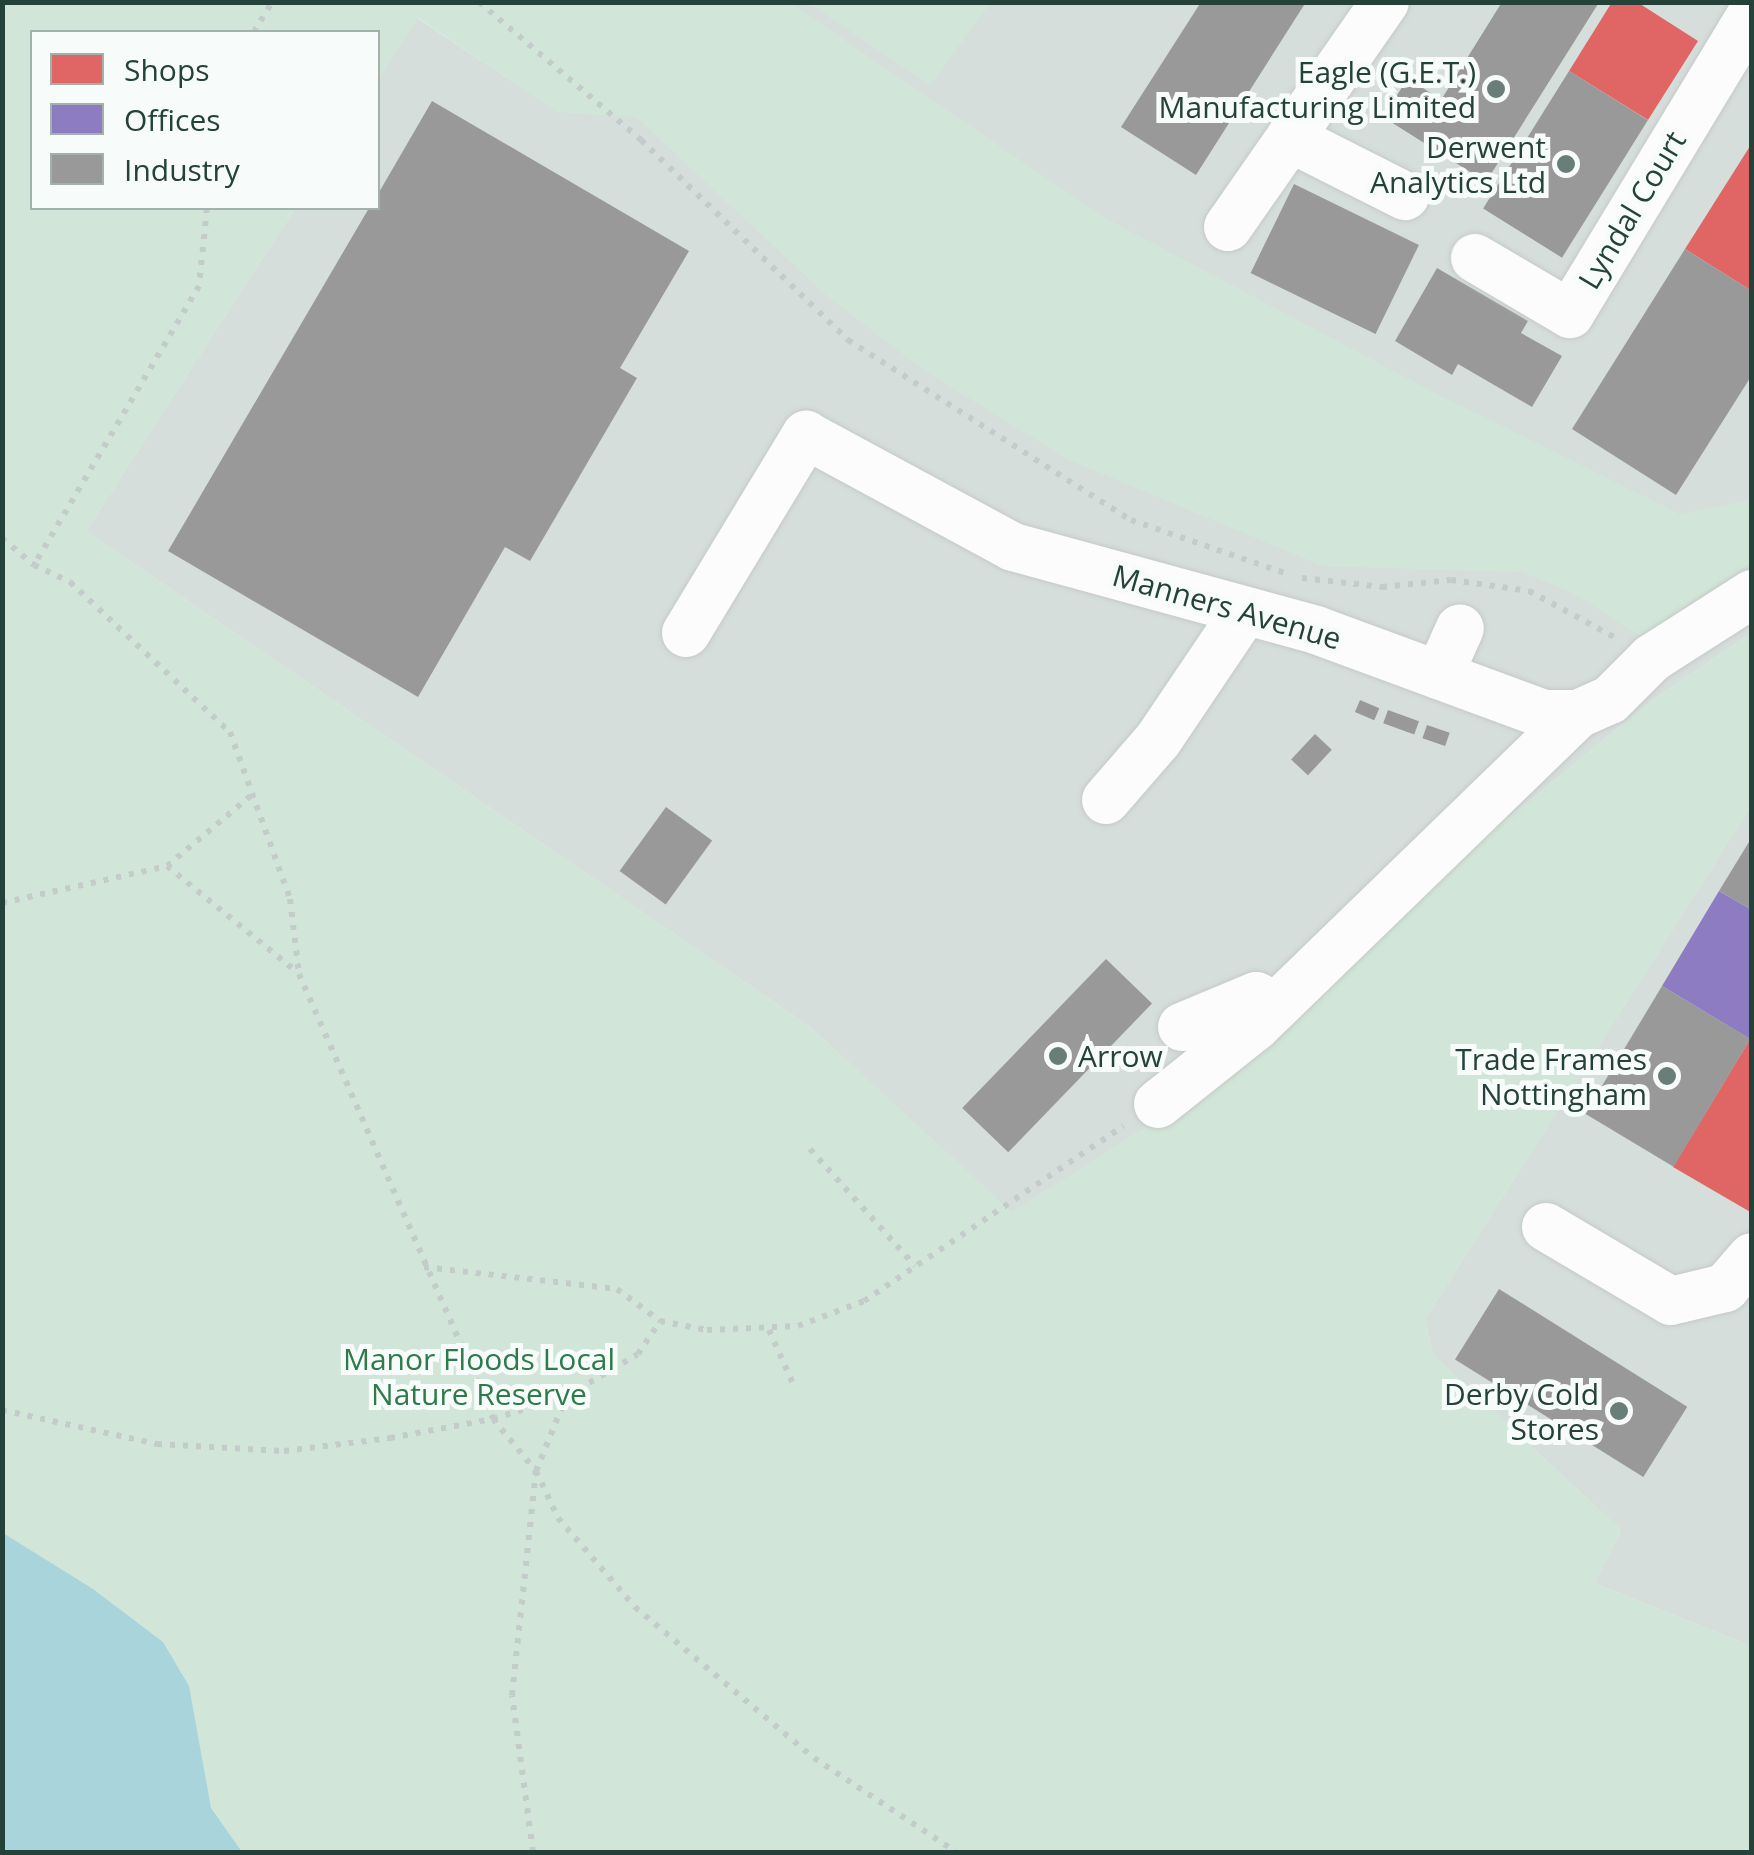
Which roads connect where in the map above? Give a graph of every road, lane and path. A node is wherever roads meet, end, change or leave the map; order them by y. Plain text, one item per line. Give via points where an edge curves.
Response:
1 (272, 2) edge
2 (478, 2) edge
3 (1385, 2) edge
4 (1752, 12) edge
5 (255, 30) edge
6 (1290, 138) junction
7 (1405, 196) dead end
8 (207, 210) edge
9 (1228, 226) dead end
10 (1475, 258) dead end
11 (2, 538) edge
12 (34, 565) junction
13 (1752, 594) edge
14 (1245, 611) junction
15 (1460, 628) dead end
16 (686, 633) dead end
17 (1652, 658) junction
18 (1439, 675) junction
19 (1578, 714) junction
20 (254, 793) junction
21 (1106, 800) dead end
22 (167, 866) junction
23 (2, 903) edge
24 (299, 974) junction
25 (1276, 1006) junction
26 (1182, 1027) dead end
27 (1158, 1104) joint
28 (810, 1149) dead end
29 (1546, 1227) dead end
30 (1752, 1256) edge
31 (915, 1266) junction
32 (424, 1268) junction
33 (660, 1321) junction
34 (768, 1330) junction
35 (795, 1388) dead end
36 (567, 1396) junction
37 (2, 1410) edge
38 (493, 1419) junction
39 (536, 1471) junction
40 (533, 1852) edge
41 (956, 1852) edge

1 - 5 path
2 - 17 path via 641,140 848,340 1130,520 1298,578 1382,588 1451,580 1529,591
3 - 6 street
4 - 10 street, Lyndal Court via 1570,314
6 - 7 street
6 - 9 street
8 - 12 path via 199,286
11 - 12 path
12 - 20 path via 70,582 230,732
13 - 17 street
14 - 16 street, Manners Avenue via 1013,547 806,435
14 - 18 street, Manners Avenue
14 - 21 street via 1158,740
15 - 18 street
17 - 19 street via 1610,700
18 - 19 street, Manners Avenue via 1510,718
19 - 25 street
20 - 22 path
20 - 24 path via 290,899
22 - 23 path
22 - 24 path
24 - 32 path
25 - 26 street via 1256,996
25 - 27 street
27 - 31 path
28 - 31 path
29 - 30 street via 1671,1301 1725,1288
31 - 34 path via 864,1300
32 - 33 path via 616,1289
32 - 38 path
33 - 34 path via 707,1330
33 - 36 path via 638,1354
34 - 35 path
36 - 38 path
36 - 39 path
37 - 38 path via 157,1444 284,1451
38 - 39 path
39 - 40 path via 512,1695
39 - 41 path via 558,1518 636,1607 814,1758

